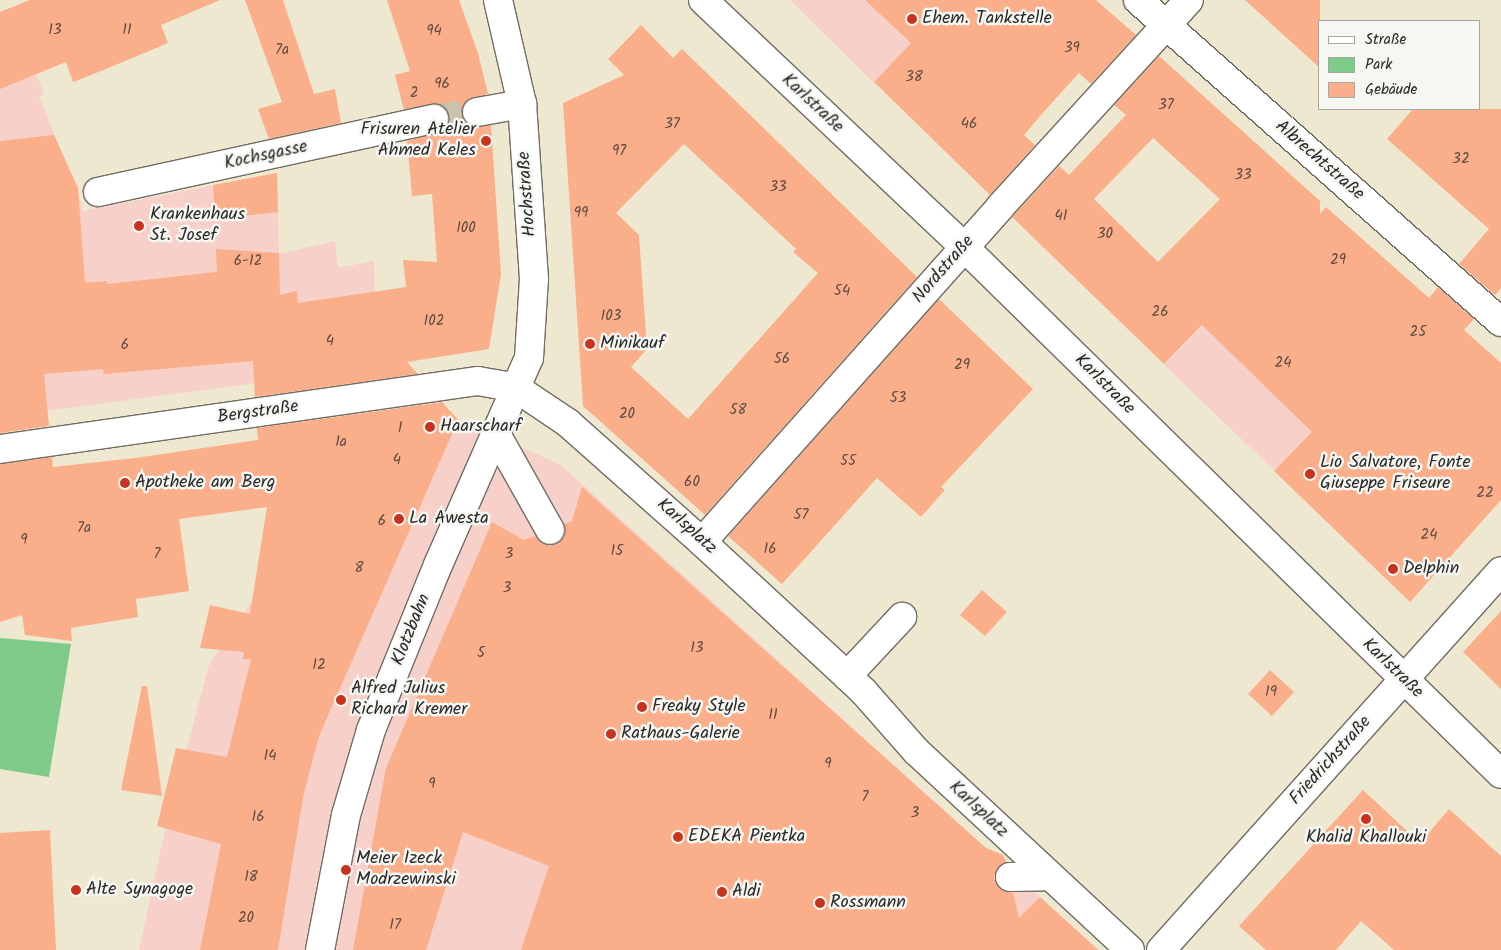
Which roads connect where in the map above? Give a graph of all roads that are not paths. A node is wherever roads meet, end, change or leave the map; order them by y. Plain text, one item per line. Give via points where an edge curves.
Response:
1 (498, 0) edge
2 (703, 0) edge
3 (1138, 0) edge
4 (1189, 0) edge
5 (1166, 26) junction
6 (522, 104) junction
7 (477, 112) tunnel mouth
8 (434, 119) tunnel mouth
9 (98, 192) dead end
10 (964, 248) junction
11 (1501, 322) edge
12 (516, 388) junction
13 (496, 434) junction
14 (0, 450) edge
15 (550, 530) dead end
16 (702, 542) junction
17 (1501, 571) edge
18 (902, 617) dead end
19 (847, 676) junction
20 (1404, 681) junction
21 (1501, 774) edge
22 (1049, 876) junction
23 (1010, 877) dead end
24 (320, 950) edge
25 (1130, 950) edge
26 (1161, 950) edge

1 - 6 street, Hochstraße
2 - 10 street, Karlstraße
3 - 5 street, Albrechtstraße
4 - 5 street, Nordstraße
5 - 10 street, Nordstraße
5 - 11 street, Albrechtstraße
6 - 7 street
6 - 12 street, Hochstraße via 534,279 529,358
8 - 9 street, Kochsgasse
10 - 16 street, Nordstraße
10 - 20 street, Karlstraße
12 - 13 street, Klotzbahn
12 - 14 street, Bergstraße via 478,381
12 - 16 street, Karlsplatz via 568,424
13 - 15 street
13 - 24 street, Klotzbahn via 370,730 346,815
16 - 19 street, Karlsplatz
17 - 20 street, Friedrichstraße
18 - 19 street
19 - 22 street, Karlsplatz via 916,752
20 - 21 street, Karlstraße
20 - 26 street, Friedrichstraße
22 - 23 street
22 - 25 street, Karlsplatz

